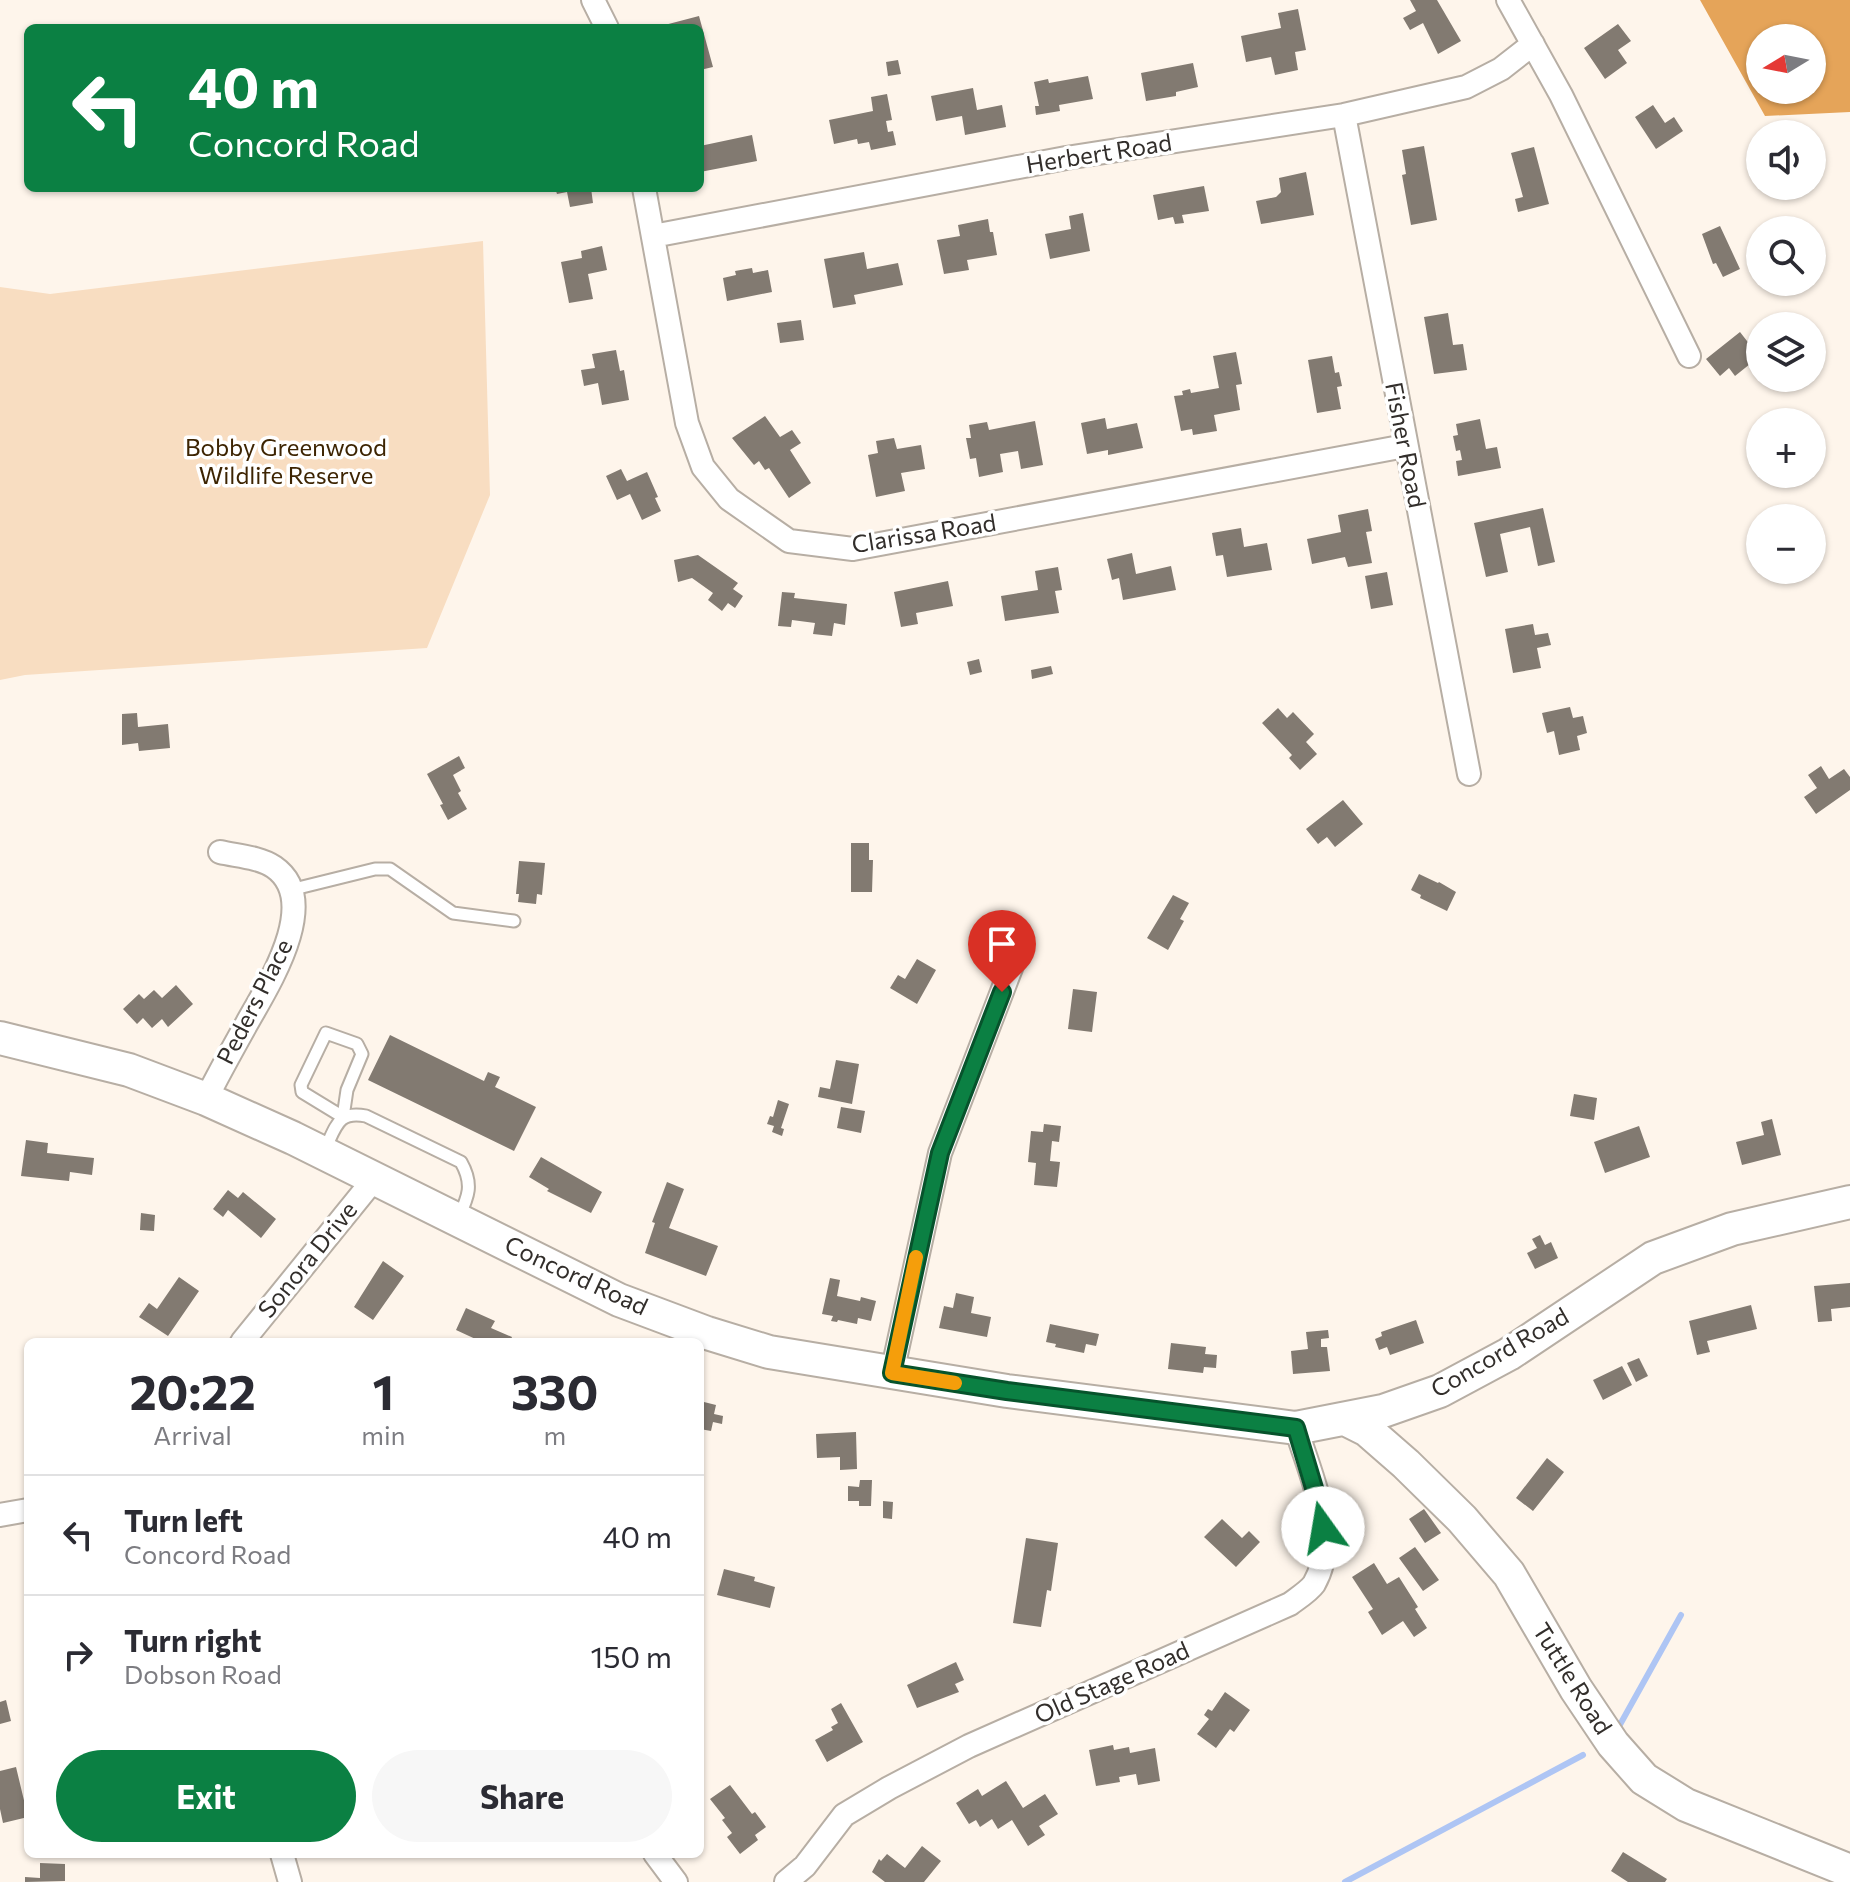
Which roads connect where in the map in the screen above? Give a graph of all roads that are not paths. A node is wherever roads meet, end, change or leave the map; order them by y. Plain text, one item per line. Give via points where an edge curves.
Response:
1 (593, 0) edge
2 (1508, 0) edge
3 (605, 24) edge
4 (1533, 44) junction
5 (1344, 115) junction
6 (645, 192) edge
7 (653, 236) junction
8 (1689, 356) dead end
9 (1405, 446) junction
10 (1469, 774) dead end
11 (220, 852) dead end
12 (289, 891) junction
13 (514, 921) dead end
14 (1013, 963) dead end
15 (0, 1038) edge
16 (206, 1099) junction
17 (343, 1117) junction
18 (323, 1153) junction
19 (375, 1178) junction
20 (1850, 1202) edge
21 (458, 1220) junction
22 (245, 1338) edge
23 (892, 1373) junction
24 (1345, 1419) junction
25 (1296, 1428) junction
26 (24, 1511) edge
27 (0, 1515) edge
28 (283, 1858) edge
29 (658, 1858) edge
30 (1850, 1871) edge
31 (290, 1882) edge
32 (676, 1882) edge
33 (786, 1882) edge

1 - 3 street
2 - 4 street
4 - 5 street, Herbert Road via 1466,87
4 - 8 street
5 - 7 street, Herbert Road via 1066,158
5 - 9 street, Fisher Road
6 - 7 street, Clarissa Road
7 - 9 street, Clarissa Road via 687,423 703,467 729,499 789,541 853,549
9 - 10 street, Fisher Road
11 - 12 street via 275,868
12 - 13 lane via 390,869 453,913
12 - 16 street, Peders Place via 292,926 282,960
14 - 23 street via 940,1153
15 - 16 main road, Concord Road via 129,1070
16 - 18 main road, Concord Road
17 - 17 lane via 362,1054 357,1044 326,1033 302,1092
17 - 18 lane
17 - 21 lane via 366,1116 461,1162 470,1192
18 - 19 main road, Concord Road
19 - 21 main road, Concord Road
19 - 22 street, Sonora Drive
20 - 24 main road, Concord Road via 1732,1229 1653,1258 1509,1354 1440,1391
21 - 23 main road, Concord Road via 619,1300 707,1333 769,1352
23 - 25 main road, Concord Road
24 - 25 main road, Concord Road
24 - 30 main road, Tuttle Road via 1367,1430 1406,1464 1509,1574 1576,1689 1644,1779 1686,1805
25 - 33 street, Old Stage Road via 1326,1548 1313,1585 1290,1604 969,1746 889,1788 844,1815
26 - 27 street
28 - 31 street
29 - 32 street

